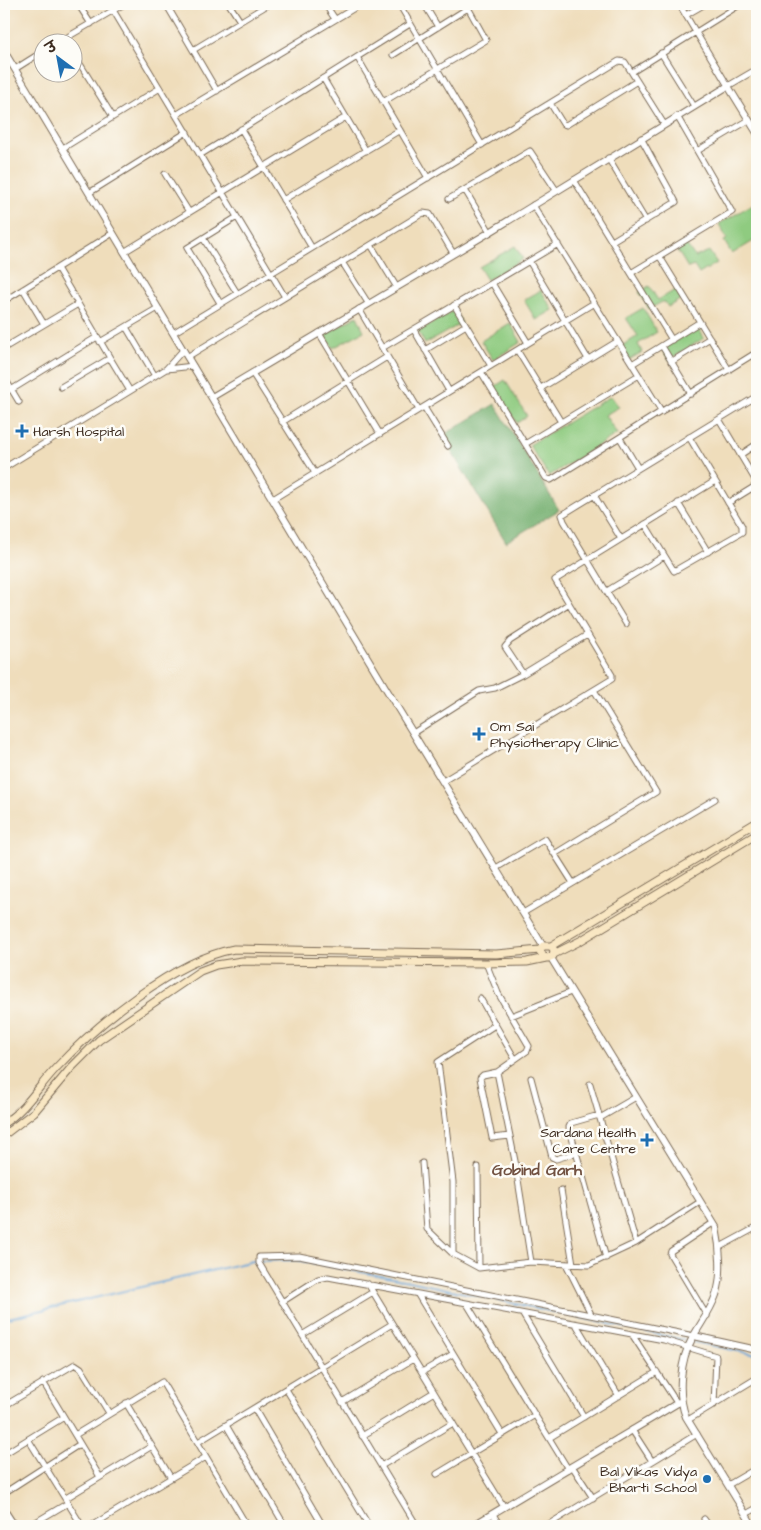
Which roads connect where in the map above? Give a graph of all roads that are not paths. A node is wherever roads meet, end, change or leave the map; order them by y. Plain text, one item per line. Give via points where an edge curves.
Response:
1 (9, 4) edge
2 (78, 4) edge
3 (124, 4) edge
4 (166, 4) edge
5 (229, 4) edge
6 (269, 4) edge
7 (325, 4) edge
8 (361, 4) edge
9 (398, 4) edge
10 (424, 4) edge
11 (679, 4) edge
12 (705, 4) edge
13 (741, 4) edge
14 (467, 6) edge
15 (4, 7) edge
16 (113, 10) junction
17 (686, 15) junction
18 (335, 19) junction
19 (240, 21) junction
20 (90, 24) junction
21 (410, 24) junction
22 (438, 27) junction
23 (696, 31) junction
24 (79, 32) edge
25 (420, 39) junction
26 (4, 50) edge
27 (193, 50) junction
28 (661, 53) junction
29 (393, 55) dead end
30 (357, 57) junction
31 (32, 58) edge
32 (82, 67) edge
33 (15, 69) junction
34 (438, 69) junction
35 (757, 69) edge
36 (632, 72) junction
37 (323, 78) junction
38 (637, 81) junction
39 (728, 86) junction
40 (160, 88) junction
41 (217, 90) junction
42 (383, 102) junction
43 (550, 103) junction
44 (694, 106) junction
45 (176, 115) junction
46 (677, 116) junction
47 (113, 117) junction
48 (346, 117) junction
49 (749, 120) junction
50 (664, 124) junction
51 (241, 130) junction
52 (400, 130) junction
53 (187, 132) junction
54 (757, 133) edge
55 (641, 138) junction
56 (482, 145) junction
57 (62, 148) junction
58 (366, 151) junction
59 (698, 151) junction
60 (200, 155) junction
61 (608, 158) junction
62 (263, 166) junction
63 (165, 174) dead end
64 (428, 178) junction
65 (574, 180) junction
66 (465, 190) junction
67 (556, 190) junction
68 (222, 192) junction
69 (89, 193) junction
70 (449, 199) dead end
71 (283, 200) junction
72 (533, 205) junction
73 (189, 212) junction
74 (237, 217) junction
75 (646, 221) junction
76 (490, 232) junction
77 (113, 233) junction
78 (203, 238) junction
79 (612, 242) junction
80 (558, 244) junction
81 (371, 245) junction
82 (312, 248) junction
83 (124, 252) junction
84 (453, 253) junction
85 (660, 257) junction
86 (529, 261) junction
87 (342, 262) junction
88 (56, 268) junction
89 (270, 272) junction
90 (631, 274) junction
91 (492, 283) junction
92 (396, 286) junction
93 (23, 289) junction
94 (237, 293) junction
95 (285, 297) junction
96 (4, 301) edge
97 (220, 303) junction
98 (368, 303) junction
99 (594, 303) junction
100 (78, 304) junction
101 (454, 305) junction
102 (158, 308) junction
103 (359, 309) junction
104 (565, 320) junction
105 (700, 322) junction
106 (44, 324) junction
107 (466, 325) junction
108 (126, 327) junction
109 (414, 330) junction
110 (173, 332) junction
111 (319, 333) junction
112 (710, 338) junction
113 (99, 339) junction
114 (672, 340) junction
115 (618, 341) junction
116 (528, 343) junction
117 (662, 346) junction
118 (4, 348) edge
119 (382, 348) junction
120 (183, 350) junction
121 (425, 350) junction
122 (517, 350) junction
123 (757, 353) edge
124 (187, 357) junction
125 (387, 357) junction
126 (110, 358) junction
127 (588, 359) junction
128 (671, 362) junction
129 (632, 364) junction
130 (193, 366) junction
131 (491, 366) junction
132 (166, 369) junction
133 (730, 370) junction
134 (481, 372) junction
135 (252, 373) junction
136 (639, 375) junction
137 (155, 376) junction
138 (4, 377) edge
139 (348, 381) junction
140 (61, 387) dead end
141 (540, 388) junction
142 (11, 390) junction
143 (130, 391) junction
144 (449, 391) junction
145 (691, 394) junction
146 (757, 396) edge
147 (212, 397) junction
148 (19, 402) dead end
149 (422, 408) junction
150 (662, 412) junction
151 (719, 419) junction
152 (282, 422) junction
153 (561, 422) junction
154 (380, 434) junction
155 (689, 437) junction
156 (620, 438) junction
157 (525, 444) junction
158 (757, 444) edge
159 (448, 446) dead end
160 (740, 454) junction
161 (4, 468) edge
162 (638, 468) junction
163 (315, 473) junction
164 (715, 481) junction
165 (757, 484) edge
166 (594, 495) junction
167 (273, 499) junction
168 (728, 503) junction
169 (678, 504) junction
170 (645, 524) junction
171 (621, 539) junction
172 (708, 552) junction
173 (664, 556) junction
174 (588, 559) junction
175 (607, 591) junction
176 (568, 604) junction
177 (626, 624) dead end
178 (587, 635) junction
179 (523, 674) junction
180 (594, 690) junction
181 (413, 733) junction
182 (443, 781) junction
183 (715, 799) dead end
184 (757, 822) edge
185 (757, 834) edge
186 (556, 853) junction
187 (496, 868) junction
188 (573, 883) junction
189 (523, 913) junction
190 (545, 947) junction
191 (550, 957) junction
192 (486, 963) junction
193 (571, 992) junction
194 (480, 998) dead end
195 (511, 1016) junction
196 (495, 1024) junction
197 (515, 1059) junction
198 (497, 1072) junction
199 (531, 1078) dead end
200 (590, 1084) dead end
201 (636, 1098) junction
202 (599, 1117) junction
203 (4, 1123) edge
204 (4, 1135) edge
205 (510, 1136) junction
206 (576, 1153) junction
207 (422, 1163) dead end
208 (478, 1167) dead end
209 (561, 1190) dead end
210 (700, 1202) junction
211 (713, 1223) junction
212 (757, 1226) edge
213 (636, 1243) junction
214 (720, 1247) junction
215 (453, 1254) junction
216 (606, 1258) junction
217 (531, 1262) junction
218 (566, 1264) junction
219 (573, 1264) junction
220 (478, 1268) junction
221 (368, 1284) junction
222 (372, 1292) junction
223 (418, 1295) junction
224 (282, 1302) junction
225 (467, 1304) junction
226 (591, 1314) junction
227 (523, 1315) junction
228 (707, 1316) junction
229 (392, 1324) junction
230 (576, 1325) junction
231 (302, 1335) junction
232 (633, 1336) junction
233 (691, 1341) junction
234 (757, 1350) edge
235 (453, 1354) junction
236 (413, 1358) junction
237 (321, 1367) junction
238 (422, 1372) junction
239 (657, 1372) junction
240 (757, 1378) edge
241 (43, 1382) junction
242 (286, 1389) junction
243 (434, 1392) junction
244 (619, 1396) junction
245 (342, 1402) junction
246 (679, 1402) junction
247 (126, 1403) junction
248 (714, 1405) junction
249 (4, 1406) edge
250 (254, 1408) junction
251 (109, 1413) junction
252 (535, 1414) junction
253 (584, 1416) junction
254 (64, 1417) junction
255 (688, 1420) junction
256 (453, 1423) junction
257 (226, 1425) junction
258 (632, 1430) junction
259 (502, 1434) junction
260 (697, 1434) junction
261 (75, 1435) junction
262 (362, 1436) junction
263 (549, 1438) junction
264 (28, 1439) junction
265 (198, 1442) junction
266 (80, 1444) junction
267 (152, 1446) junction
268 (471, 1453) junction
269 (4, 1454) edge
270 (206, 1457) junction
271 (652, 1462) junction
272 (46, 1466) junction
273 (381, 1466) junction
274 (570, 1467) junction
275 (757, 1468) edge
276 (437, 1474) dead end
277 (100, 1477) junction
278 (171, 1478) junction
279 (728, 1485) junction
280 (4, 1493) edge
281 (593, 1498) junction
282 (67, 1501) junction
283 (504, 1507) junction
284 (757, 1508) edge
285 (4, 1509) edge
286 (493, 1514) junction
287 (746, 1514) junction
288 (704, 1519) dead end
289 (15, 1526) edge
290 (30, 1526) edge
291 (82, 1526) edge
292 (91, 1526) edge
293 (247, 1526) edge
294 (286, 1526) edge
295 (323, 1526) edge
296 (369, 1526) edge
297 (417, 1526) edge
298 (472, 1526) edge
299 (500, 1526) edge
300 (546, 1526) edge
301 (709, 1526) edge
302 (753, 1526) edge

1 - 15 street
2 - 20 street
3 - 16 street
4 - 27 street
5 - 19 street
6 - 19 street
7 - 18 street
8 - 18 street
9 - 21 street
10 - 22 street
11 - 17 street
12 - 17 street
13 - 23 street
14 - 22 street
14 - 34 street via 486,40
16 - 20 street
16 - 40 street
17 - 23 street
18 - 41 street
19 - 27 street
20 - 24 street
21 - 25 street
21 - 30 street
22 - 25 street
23 - 28 street
23 - 39 street
25 - 29 street
25 - 34 street
26 - 33 street
27 - 41 street
28 - 36 street
28 - 44 street
30 - 37 street
30 - 42 street
31 - 33 street
32 - 47 street
33 - 57 street
34 - 42 street
34 - 56 street
35 - 39 street
36 - 38 street
36 - 43 street via 625,62 619,61
37 - 48 street
37 - 51 street
38 - 43 street via 566,125 562,124
38 - 50 street
39 - 44 street
39 - 49 street
40 - 45 street
40 - 47 street
41 - 45 street
42 - 52 street
43 - 56 street
44 - 46 street
45 - 53 street
46 - 50 street
46 - 59 street
47 - 57 street
48 - 58 street
48 - 62 street
49 - 54 street
49 - 59 street
50 - 55 street
51 - 60 street
51 - 62 street
52 - 58 street
52 - 64 street
53 - 60 street
53 - 69 street
55 - 61 street
55 - 75 street via 676,202
56 - 64 street
57 - 69 street
58 - 71 street
59 - 85 street via 732,212
60 - 68 street
61 - 65 street
61 - 75 street
62 - 68 street
62 - 71 street
63 - 73 street
64 - 82 street
65 - 67 street
65 - 79 street
66 - 67 street via 530,150
66 - 70 street
66 - 76 street
67 - 72 street
68 - 73 street
68 - 74 street
69 - 77 street
71 - 82 street
72 - 76 street
72 - 80 street
73 - 83 street
74 - 78 street
74 - 89 street
75 - 79 street
76 - 84 street
77 - 83 street
77 - 88 street
78 - 94 street
78 - 97 street via 186,248
79 - 90 street
80 - 86 street
80 - 99 street
81 - 84 street via 427,212
81 - 87 street
81 - 92 street
82 - 89 street
83 - 102 street
84 - 92 street
85 - 90 street
85 - 105 street
86 - 91 street
86 - 104 street
87 - 95 street
87 - 98 street
88 - 93 street
88 - 100 street
89 - 94 street
89 - 95 street
90 - 114 street
91 - 101 street
91 - 116 street
92 - 98 street
93 - 96 street
93 - 106 street
94 - 97 street
95 - 124 street
97 - 110 street
98 - 103 street
99 - 104 street
99 - 115 street
100 - 106 street
100 - 113 street
101 - 107 street
101 - 109 street
102 - 108 street
102 - 110 street
103 - 111 street
103 - 119 street
104 - 116 street
104 - 127 street
105 - 112 street
105 - 114 street
106 - 118 street
107 - 121 street
107 - 131 street
108 - 113 street
108 - 137 street
109 - 119 street
109 - 121 street
110 - 120 street
111 - 135 street
111 - 139 street
112 - 128 street
112 - 133 street
113 - 126 street
113 - 142 street
114 - 117 street
115 - 127 street
115 - 129 street
116 - 122 street
117 - 128 street
117 - 129 street
119 - 125 street
120 - 124 street
120 - 132 street
121 - 144 street
122 - 131 street
122 - 141 street
123 - 133 street
124 - 130 street
125 - 139 street
125 - 149 street
126 - 140 street
126 - 143 street
127 - 141 street
128 - 145 street
129 - 136 street
130 - 132 street
130 - 147 street
131 - 134 street
132 - 137 street
133 - 145 street
134 - 144 street
134 - 157 street
135 - 147 street
135 - 152 street
136 - 150 street
136 - 153 street
137 - 143 street
138 - 142 street
139 - 152 street
139 - 154 street
141 - 153 street
142 - 148 street
143 - 161 street
144 - 149 street
145 - 150 street
146 - 151 street
147 - 167 street
149 - 154 street
149 - 159 street
150 - 156 street
151 - 155 street
151 - 160 street
152 - 163 street
153 - 157 street
154 - 163 street
155 - 162 street
155 - 164 street
156 - 157 street via 551,480 546,478
156 - 162 street
158 - 160 street
160 - 165 street
162 - 166 street
163 - 167 street
164 - 168 street
164 - 169 street
165 - 168 street
166 - 171 street
166 - 174 street via 562,515
167 - 181 street
168 - 172 street via 742,526 742,532
169 - 170 street
169 - 172 street
170 - 171 street
170 - 173 street
171 - 174 street
172 - 173 street via 674,571
173 - 175 street
174 - 175 street
174 - 176 street via 555,580
175 - 177 street
176 - 178 street
176 - 179 street via 506,644
178 - 179 street
178 - 180 street via 612,675 612,679
179 - 181 street via 495,688 479,691
180 - 182 street
180 - 186 street via 656,792
181 - 182 street
182 - 187 street
183 - 188 street
184 - 190 main road
185 - 191 main road
186 - 187 street via 545,839
186 - 188 street
187 - 189 street
188 - 189 street
189 - 190 street
190 - 191 main road
190 - 191 main road via 541,956
190 - 203 main road via 496,954 234,949 217,952 156,984 99,1026 57,1067 15,1116
191 - 192 main road via 527,962
191 - 193 street
192 - 195 street
192 - 204 main road via 242,960 216,965 182,982 99,1040 34,1112
193 - 195 street
193 - 201 street
194 - 196 street
195 - 197 street via 529,1046
196 - 197 street
196 - 215 street via 438,1062 453,1182
197 - 198 street
198 - 205 street
198 - 205 street via 480,1078 491,1136
199 - 206 street via 552,1157 556,1159
200 - 202 street
201 - 202 street
201 - 210 street
202 - 206 street via 569,1125
202 - 213 street
205 - 217 street
206 - 216 street
207 - 215 street via 427,1229
208 - 220 street
209 - 219 street
210 - 211 street
210 - 213 street
211 - 214 street
211 - 228 street via 670,1254
212 - 214 street
213 - 216 street
214 - 228 street via 717,1293
215 - 220 street
216 - 219 street via 589,1265
217 - 218 street
217 - 220 street
218 - 219 street
218 - 226 street
221 - 222 street
221 - 223 street
221 - 224 street via 323,1278
222 - 229 street
222 - 231 street
223 - 225 street
223 - 235 street
224 - 226 street via 259,1261 262,1257 299,1256
224 - 231 street
225 - 227 street
225 - 252 street
226 - 233 street
227 - 230 street
227 - 253 street
228 - 233 street
229 - 236 street
229 - 237 street
230 - 232 street
230 - 244 street
231 - 237 street
232 - 233 street
232 - 239 street
233 - 234 street
233 - 246 street
233 - 248 street via 716,1356
235 - 238 street
235 - 259 street
236 - 238 street
236 - 245 street
237 - 242 street
237 - 245 street
238 - 243 street
239 - 244 street
239 - 246 street
240 - 248 street
241 - 249 street
241 - 251 street via 71,1365 79,1365
241 - 254 street
242 - 250 street
242 - 296 street
243 - 256 street
243 - 262 street
244 - 253 street
245 - 262 street
246 - 255 street
246 - 258 street
247 - 251 street
247 - 265 street via 162,1382
247 - 267 street
248 - 255 street
250 - 257 street
250 - 295 street
251 - 261 street
252 - 259 street
252 - 263 street
253 - 263 street
254 - 261 street
254 - 264 street
255 - 260 street
256 - 268 street
256 - 273 street
257 - 265 street
257 - 294 street
258 - 271 street
258 - 274 street
259 - 268 street
260 - 271 street
260 - 279 street
261 - 266 street
262 - 273 street
263 - 274 street
264 - 269 street
264 - 272 street
265 - 270 street
266 - 272 street
266 - 277 street
267 - 277 street
267 - 278 street
268 - 276 street
268 - 283 street
270 - 278 street
270 - 293 street
271 - 281 street
272 - 280 street
272 - 282 street
273 - 297 street
274 - 281 street
274 - 283 street
275 - 279 street
277 - 282 street
278 - 292 street
279 - 287 street
281 - 300 street
282 - 290 street
282 - 291 street
283 - 286 street
284 - 287 street
285 - 289 street
286 - 298 street
286 - 299 street
287 - 302 street
288 - 301 street

